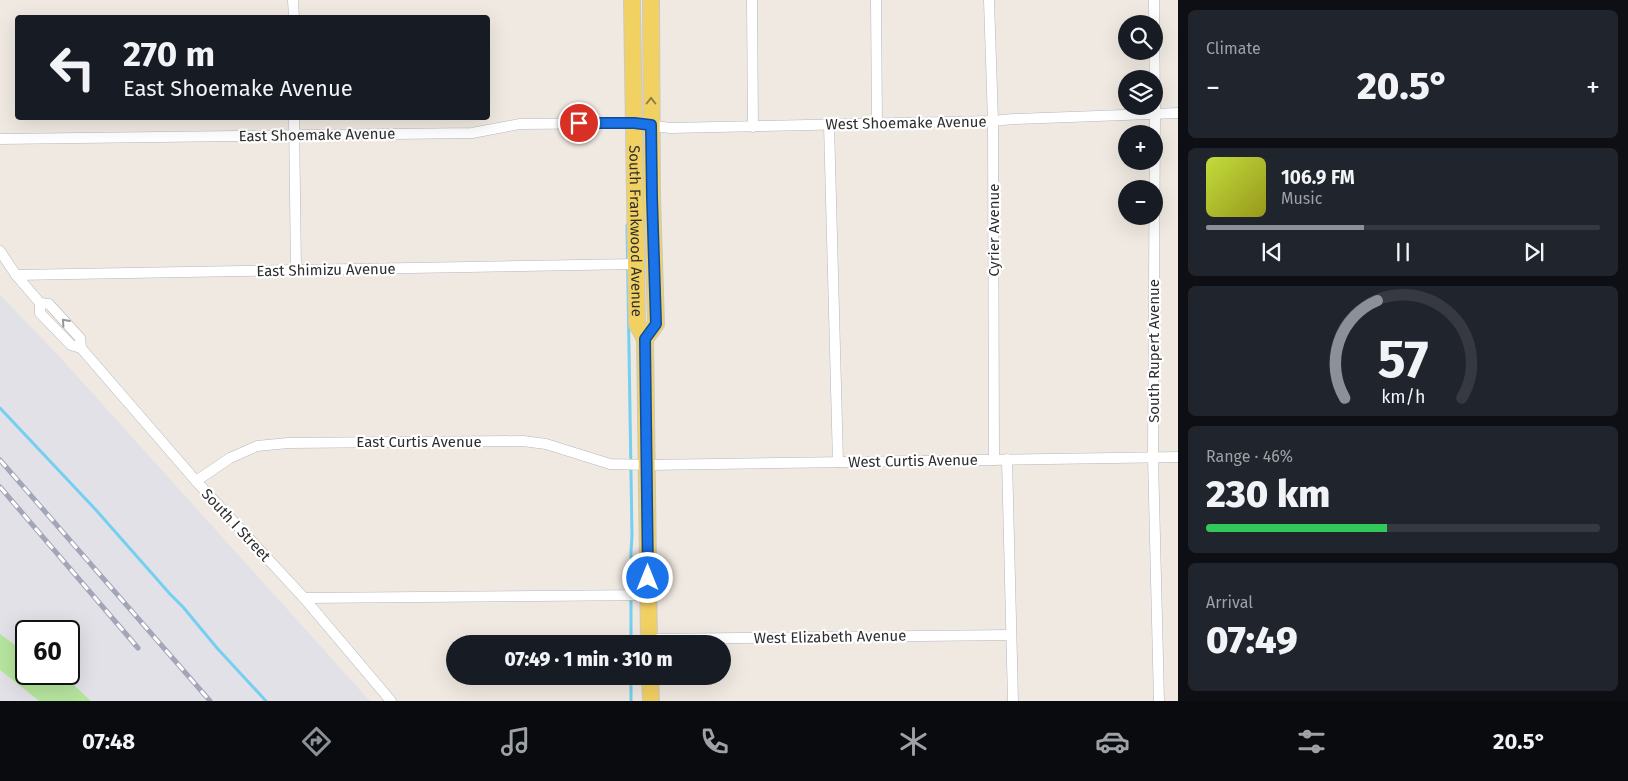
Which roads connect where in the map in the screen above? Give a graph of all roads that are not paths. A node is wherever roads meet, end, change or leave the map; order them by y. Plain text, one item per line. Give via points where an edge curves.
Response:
1 (293, 0) edge
2 (632, 0) edge
3 (652, 0) edge
4 (752, 0) edge
5 (876, 0) edge
6 (989, 0) edge
7 (1154, 0) edge
8 (294, 15) edge
9 (1155, 70) edge
10 (1178, 113) edge
11 (1163, 114) edge
12 (1127, 115) edge
13 (1155, 115) edge
14 (294, 120) edge
15 (993, 121) junction
16 (634, 123) junction
17 (829, 124) junction
18 (877, 124) junction
19 (651, 125) junction
20 (754, 126) junction
21 (295, 135) junction
22 (0, 139) edge
23 (0, 252) edge
24 (636, 264) junction
25 (296, 270) junction
26 (16, 275) junction
27 (645, 339) junction
28 (1153, 457) junction
29 (1178, 457) edge
30 (1007, 459) junction
31 (994, 460) junction
32 (838, 462) junction
33 (648, 465) junction
34 (196, 481) junction
35 (648, 595) junction
36 (304, 598) junction
37 (649, 635) edge
38 (1011, 635) junction
39 (731, 640) edge
40 (650, 685) edge
41 (391, 701) edge
42 (651, 701) edge
43 (1012, 701) edge
44 (1159, 701) edge

1 - 8 street
2 - 16 main road, South Frankwood Avenue
19 -> 3 main road, South Frankwood Avenue
4 - 20 street
5 - 18 street
6 - 15 street, Cyrier Avenue
7 - 9 street, South Rupert Avenue
10 - 11 street, West Shoemake Avenue
12 - 15 street, West Shoemake Avenue
13 - 28 street, South Rupert Avenue
14 - 21 street
15 - 18 street, West Shoemake Avenue
15 - 31 street, Cyrier Avenue
16 - 19 street, West Shoemake Avenue
16 - 21 street, East Shoemake Avenue via 520,124 472,133
16 - 24 main road, South Frankwood Avenue
17 - 18 street, West Shoemake Avenue
17 - 20 street, West Shoemake Avenue
17 - 32 street
19 - 20 street, West Shoemake Avenue via 670,128
19 - 27 main road, South Frankwood Avenue via 656,324
21 - 22 street, East Shoemake Avenue
21 - 25 street
23 - 26 street, South I Street
24 - 25 street, East Shimizu Avenue
24 - 27 main road, South Frankwood Avenue via 637,324
25 - 26 street, East Shimizu Avenue
26 - 34 street, South I Street via 40,303 49,304 80,338 81,348
27 - 33 main road, South Frankwood Avenue
28 - 29 street, West Curtis Avenue
28 - 30 street, West Curtis Avenue
28 - 44 street, South Rupert Avenue
30 - 31 street, West Curtis Avenue
30 - 38 street
31 - 32 street, West Curtis Avenue
32 - 33 street, West Curtis Avenue
33 - 34 street, East Curtis Avenue via 610,464 546,444 523,441 288,443 257,446 230,458
33 - 35 main road, South Frankwood Avenue
34 - 36 street, South I Street
35 - 36 street
35 - 37 main road, South Frankwood Avenue
36 - 41 street, South I Street
38 - 39 street, West Elizabeth Avenue
38 - 43 street
40 - 42 main road

